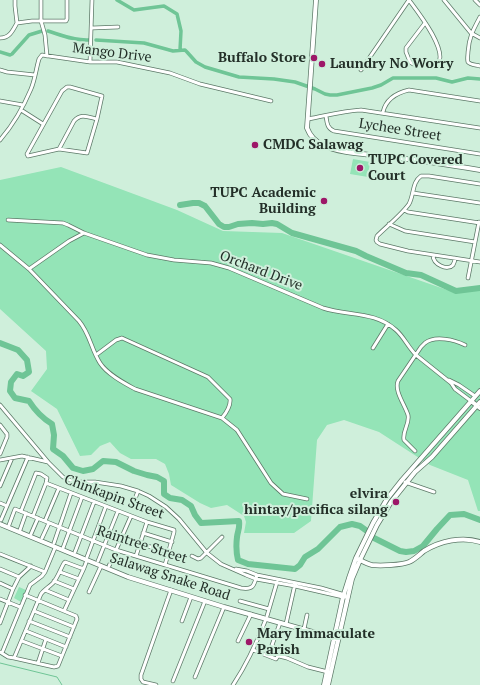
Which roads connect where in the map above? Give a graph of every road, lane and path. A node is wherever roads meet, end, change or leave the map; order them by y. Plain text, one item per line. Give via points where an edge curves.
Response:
1 (15, 0) edge
2 (41, 0) edge
3 (67, 0) edge
4 (92, 0) edge
5 (316, 0) edge
6 (409, 0) edge
7 (444, 0) edge
8 (475, 0) edge
9 (480, 6) edge
10 (480, 17) edge
11 (41, 21) junction
12 (17, 23) junction
13 (425, 23) junction
14 (118, 27) dead end
15 (92, 28) junction
16 (471, 33) junction
17 (0, 38) edge
18 (480, 38) edge
19 (47, 56) junction
20 (90, 62) junction
21 (480, 66) edge
22 (0, 70) edge
23 (361, 70) dead end
24 (35, 75) junction
25 (271, 101) dead end
26 (480, 101) edge
27 (0, 102) edge
28 (23, 106) junction
29 (21, 110) junction
30 (383, 112) junction
31 (326, 116) junction
32 (97, 119) junction
33 (308, 119) junction
34 (43, 124) junction
35 (480, 128) edge
36 (0, 140) edge
37 (59, 149) junction
38 (480, 154) edge
39 (30, 156) junction
40 (24, 157) dead end
41 (480, 170) edge
42 (480, 184) edge
43 (413, 193) junction
44 (480, 203) edge
45 (404, 210) junction
46 (8, 220) dead end
47 (480, 222) edge
48 (389, 224) junction
49 (84, 233) junction
50 (475, 242) junction
51 (0, 245) edge
52 (433, 255) junction
53 (455, 258) junction
54 (471, 260) junction
55 (480, 262) edge
56 (29, 269) junction
57 (468, 278) dead end
58 (388, 324) junction
59 (465, 345) dead end
60 (373, 348) dead end
61 (96, 355) junction
62 (416, 355) junction
63 (439, 374) junction
64 (480, 391) edge
65 (475, 396) junction
66 (472, 401) junction
67 (479, 404) edge
68 (0, 405) edge
69 (222, 418) junction
70 (0, 425) edge
71 (415, 451) dead end
72 (0, 454) edge
73 (28, 457) junction
74 (12, 458) junction
75 (0, 460) edge
76 (48, 462) junction
77 (404, 481) junction
78 (46, 483) junction
79 (0, 486) edge
80 (59, 488) junction
81 (138, 491) junction
82 (434, 492) dead end
83 (70, 493) junction
84 (82, 497) junction
85 (307, 499) dead end
86 (94, 502) junction
87 (0, 503) edge
88 (133, 504) dead end
89 (7, 506) junction
90 (106, 506) junction
91 (21, 511) junction
92 (118, 511) junction
93 (26, 513) junction
94 (33, 516) junction
95 (131, 516) junction
96 (38, 518) junction
97 (0, 522) edge
98 (47, 522) junction
99 (147, 522) junction
100 (9, 525) dead end
101 (59, 526) junction
102 (20, 530) dead end
103 (69, 531) junction
104 (143, 533) junction
105 (32, 534) dead end
106 (82, 536) junction
107 (222, 537) dead end
108 (42, 538) dead end
109 (92, 540) junction
110 (172, 542) junction
111 (480, 542) edge
112 (140, 544) junction
113 (104, 545) junction
114 (55, 546) junction
115 (63, 548) dead end
116 (116, 550) junction
117 (75, 552) dead end
118 (169, 552) junction
119 (207, 553) junction
120 (0, 554) edge
121 (136, 556) junction
122 (192, 556) dead end
123 (87, 559) junction
124 (358, 559) junction
125 (98, 561) dead end
126 (165, 565) junction
127 (31, 566) junction
128 (101, 566) junction
129 (109, 566) dead end
130 (84, 568) junction
131 (0, 569) edge
132 (45, 572) junction
133 (60, 572) junction
134 (19, 577) junction
135 (257, 577) junction
136 (79, 579) junction
137 (54, 581) junction
138 (277, 582) junction
139 (0, 583) edge
140 (295, 584) junction
141 (13, 589) junction
142 (74, 589) junction
143 (45, 590) junction
144 (171, 590) junction
145 (89, 592) dead end
146 (25, 595) junction
147 (191, 596) junction
148 (345, 596) junction
149 (0, 600) edge
150 (38, 600) junction
151 (69, 600) junction
152 (205, 601) junction
153 (240, 601) dead end
154 (8, 602) junction
155 (20, 607) junction
156 (224, 607) junction
157 (269, 609) junction
158 (34, 611) junction
159 (64, 611) junction
160 (251, 614) junction
161 (307, 615) dead end
162 (266, 618) junction
163 (30, 621) junction
164 (182, 621) dead end
165 (0, 623) edge
166 (280, 623) junction
167 (286, 624) junction
168 (74, 627) junction
169 (304, 629) junction
170 (26, 630) junction
171 (70, 637) junction
172 (46, 639) junction
173 (336, 639) junction
174 (22, 640) junction
175 (238, 641) dead end
176 (66, 647) junction
177 (42, 649) junction
178 (253, 650) junction
179 (1, 653) edge
180 (62, 656) junction
181 (279, 656) junction
182 (14, 658) junction
183 (38, 663) junction
184 (328, 672) junction
185 (195, 677) dead end
186 (173, 681) dead end
187 (156, 685) edge
188 (233, 685) edge
189 (324, 685) edge
190 (328, 685) edge

1 - 12 street
2 - 11 street
3 - 11 street via 66,21
4 - 15 street
5 - 33 main road
6 - 13 street
6 - 23 street
7 - 16 street
8 - 9 street
10 - 16 street
11 - 12 street
11 - 19 street
12 - 17 street via 9,35
13 - 13 street via 406,48 406,52 413,64 438,64 440,58 437,42
14 - 15 street
15 - 20 street
16 - 18 street
16 - 21 street via 468,62
19 - 20 street, Mango Drive
19 - 24 street via 40,57
20 - 25 street, Mango Drive via 118,62 170,73 200,84
22 - 24 street
24 - 28 street
26 - 30 street via 409,90 388,100
27 - 28 street
28 - 29 street
29 - 34 street
29 - 36 street
30 - 31 street via 352,110
30 - 35 street
31 - 33 street
31 - 38 street, Lychee Street via 328,127 334,131
32 - 34 street via 102,96 67,87 62,91
32 - 37 street via 83,116 77,118
32 - 37 street via 87,153
33 - 41 main road via 308,132 314,140 333,149
34 - 39 street via 27,154
37 - 39 street
39 - 40 street
42 - 43 street via 421,176 416,181
43 - 44 street
43 - 45 street
45 - 47 street
45 - 48 street
46 - 49 street, Orchard Drive via 62,223
47 - 50 street
48 - 50 street via 405,231
48 - 52 street via 376,236 380,244
49 - 56 street
49 - 58 street, Orchard Drive via 147,255 220,265 333,312 366,316
50 - 54 street
51 - 56 street
52 - 53 street
52 - 53 street via 434,261 443,266 452,266
53 - 54 street
54 - 55 street
54 - 57 street
56 - 61 street via 84,327
58 - 60 street
58 - 62 street, Orchard Drive via 401,334
59 - 62 street via 455,340 430,340
61 - 69 street via 106,370 135,389
61 - 69 street via 122,338 208,377 230,399 229,407
62 - 63 street, Orchard Drive
62 - 71 street via 396,384 408,418 404,440
63 - 65 street, Orchard Drive
63 - 66 street, Orchard Drive
64 - 65 main road
65 - 66 main road
65 - 67 main road, Orchard Drive
66 - 67 main road, Orchard Drive
66 - 77 main road
67 - 77 main road via 432,457
68 - 76 street
69 - 85 street via 236,430 271,483 283,494
70 - 72 street via 7,434
73 - 74 street
73 - 76 street
73 - 89 street
74 - 75 street
74 - 79 street
76 - 81 street via 63,477 74,482 95,482
77 - 82 street
77 - 124 main road via 387,499
78 - 80 street, Chinkapin Street
78 - 91 street, Chinkapin Street via 47,478 36,473
78 - 94 street
80 - 83 street, Chinkapin Street
80 - 98 street
81 - 88 street
81 - 119 street via 166,507
83 - 84 street, Chinkapin Street
83 - 101 street
84 - 86 street, Chinkapin Street
84 - 103 street
86 - 90 street, Chinkapin Street
86 - 106 street
87 - 89 street
89 - 97 street
90 - 92 street, Chinkapin Street
90 - 109 street
91 - 93 street, Raintree Street
91 - 100 street, Raintree Street via 15,509
92 - 95 street, Chinkapin Street
92 - 113 street
93 - 94 street, Raintree Street
93 - 102 street
94 - 96 street, Raintree Street
95 - 99 street, Chinkapin Street
95 - 116 street
96 - 98 street, Raintree Street
96 - 105 street
97 - 114 main road, Salawag Snake Road
98 - 101 street, Raintree Street
98 - 108 street
99 - 104 street
99 - 110 street, Chinkapin Street via 174,530
101 - 103 street, Raintree Street
101 - 114 street
103 - 106 street, Raintree Street
103 - 115 street
104 - 110 street
104 - 112 street
106 - 109 street, Raintree Street
106 - 117 street
107 - 119 street
109 - 113 street, Raintree Street
109 - 123 street
110 - 118 street
111 - 124 main road via 457,539 430,548 402,564 375,565
112 - 118 street
112 - 121 street
113 - 116 street, Raintree Street
113 - 125 street
114 - 123 main road, Salawag Snake Road
114 - 132 street
116 - 121 street, Raintree Street
116 - 129 street
118 - 126 street
119 - 122 street via 198,559
119 - 135 street via 221,564 247,571
120 - 127 street
121 - 126 street, Raintree Street
123 - 128 main road, Salawag Snake Road
123 - 130 street
124 - 148 main road
126 - 135 street, Raintree Street via 247,589 254,585
127 - 132 street
127 - 134 street
128 - 144 main road, Salawag Snake Road
128 - 145 street
130 - 133 street via 65,562
130 - 136 street
131 - 134 street
132 - 146 street via 30,585
133 - 136 street
133 - 137 street
134 - 141 street
135 - 138 street
135 - 140 street
136 - 142 street
137 - 142 street
137 - 143 street
138 - 140 street
138 - 157 street
139 - 141 street
140 - 148 street
140 - 167 street
141 - 154 street
142 - 151 street
143 - 150 street
143 - 151 street
144 - 147 main road, Salawag Snake Road
144 - 187 street via 141,675 143,682
146 - 150 street
146 - 155 street
147 - 152 main road, Salawag Snake Road
147 - 164 street
148 - 173 main road
149 - 154 street
150 - 158 street
150 - 159 street
151 - 159 street
152 - 156 main road, Salawag Snake Road
152 - 186 street
153 - 157 street
154 - 155 street
154 - 165 street
155 - 179 street
156 - 160 main road, Salawag Snake Road
156 - 185 street
157 - 162 street
158 - 163 street
158 - 168 street
159 - 168 street via 76,616
160 - 162 main road, Salawag Snake Road
160 - 175 street
161 - 169 street
162 - 166 main road, Salawag Snake Road
162 - 178 street
163 - 170 street
163 - 171 street
166 - 167 main road, Salawag Snake Road
166 - 181 street via 272,645 280,653
167 - 169 main road, Salawag Snake Road
168 - 171 street
169 - 173 main road, Salawag Snake Road
170 - 172 street
170 - 174 street
171 - 176 street
172 - 176 street
172 - 177 street
173 - 184 main road
174 - 177 street
174 - 182 street
176 - 180 street
177 - 180 street
177 - 183 street
178 - 181 street via 276,659
178 - 188 street
179 - 182 street
180 - 183 street via 58,666
181 - 184 street
182 - 183 street
184 - 189 main road
184 - 190 main road

